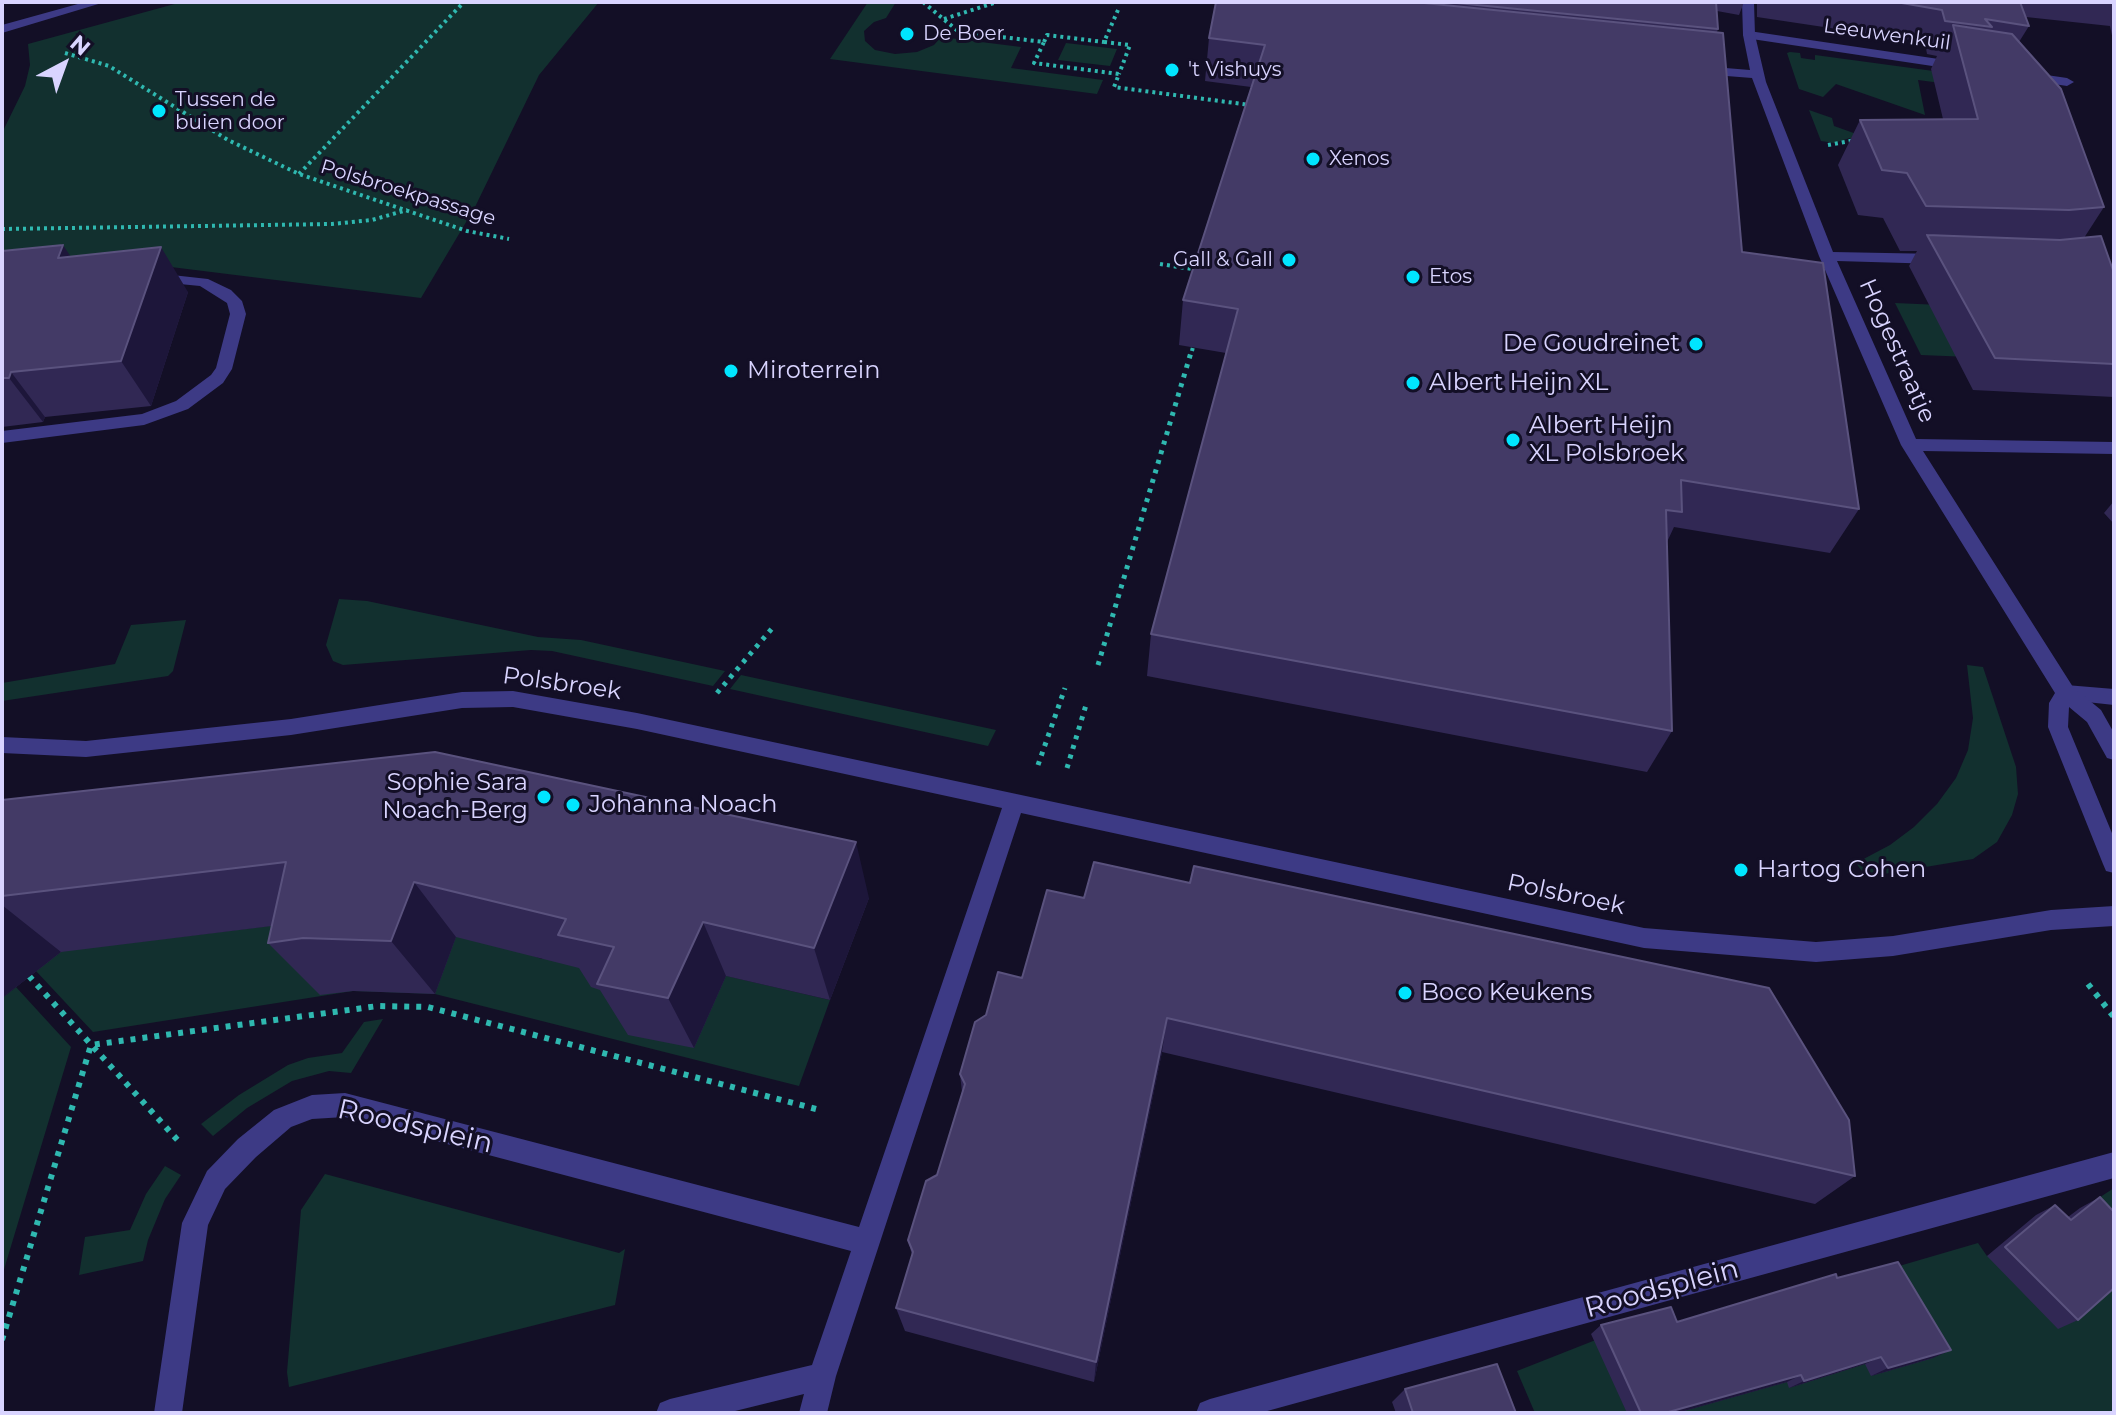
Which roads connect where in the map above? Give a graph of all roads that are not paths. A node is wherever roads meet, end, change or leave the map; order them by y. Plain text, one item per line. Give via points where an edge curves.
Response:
1 (99, 2) edge
2 (1748, 2) edge
3 (2, 29) edge
4 (1749, 35) junction
5 (1682, 68) edge
6 (1976, 69) edge
7 (2007, 73) edge
8 (1757, 75) junction
9 (2067, 82) dead end
10 (1827, 256) junction
11 (1950, 260) edge
12 (140, 277) edge
13 (2, 437) edge
14 (1910, 445) junction
15 (2114, 448) edge
16 (2066, 693) junction
17 (2114, 697) edge
18 (2, 745) edge
19 (2114, 752) edge
20 (1014, 803) junction
21 (2114, 864) edge
22 (2114, 916) edge
23 (2114, 1165) edge
24 (867, 1242) junction
25 (822, 1376) junction
26 (168, 1413) edge
27 (670, 1413) edge
28 (813, 1413) edge
29 (1210, 1413) edge

1 - 3 street
2 - 4 street, Hogestraatje
4 - 6 street, Leeuwenkuil
4 - 8 street, Hogestraatje
5 - 8 street
7 - 9 street
8 - 10 street, Hogestraatje
10 - 11 street
10 - 14 street, Hogestraatje
12 - 13 street via 203,282 234,301 238,314 217,379 182,405 144,419
14 - 15 street
14 - 16 street, Hogestraatje
16 - 17 street
16 - 19 street, Hogestraatje via 2094,716
16 - 21 street via 2059,703 2058,727
18 - 20 street, Polsbroek via 86,749 291,727 462,700 513,699
20 - 22 street, Polsbroek via 1644,938 1816,952
20 - 24 street
23 - 29 street, Roodsplein
24 - 25 street
24 - 26 street, Roodsplein via 345,1105 312,1107 283,1118 247,1148 216,1180 195,1223
25 - 27 street
25 - 28 street

